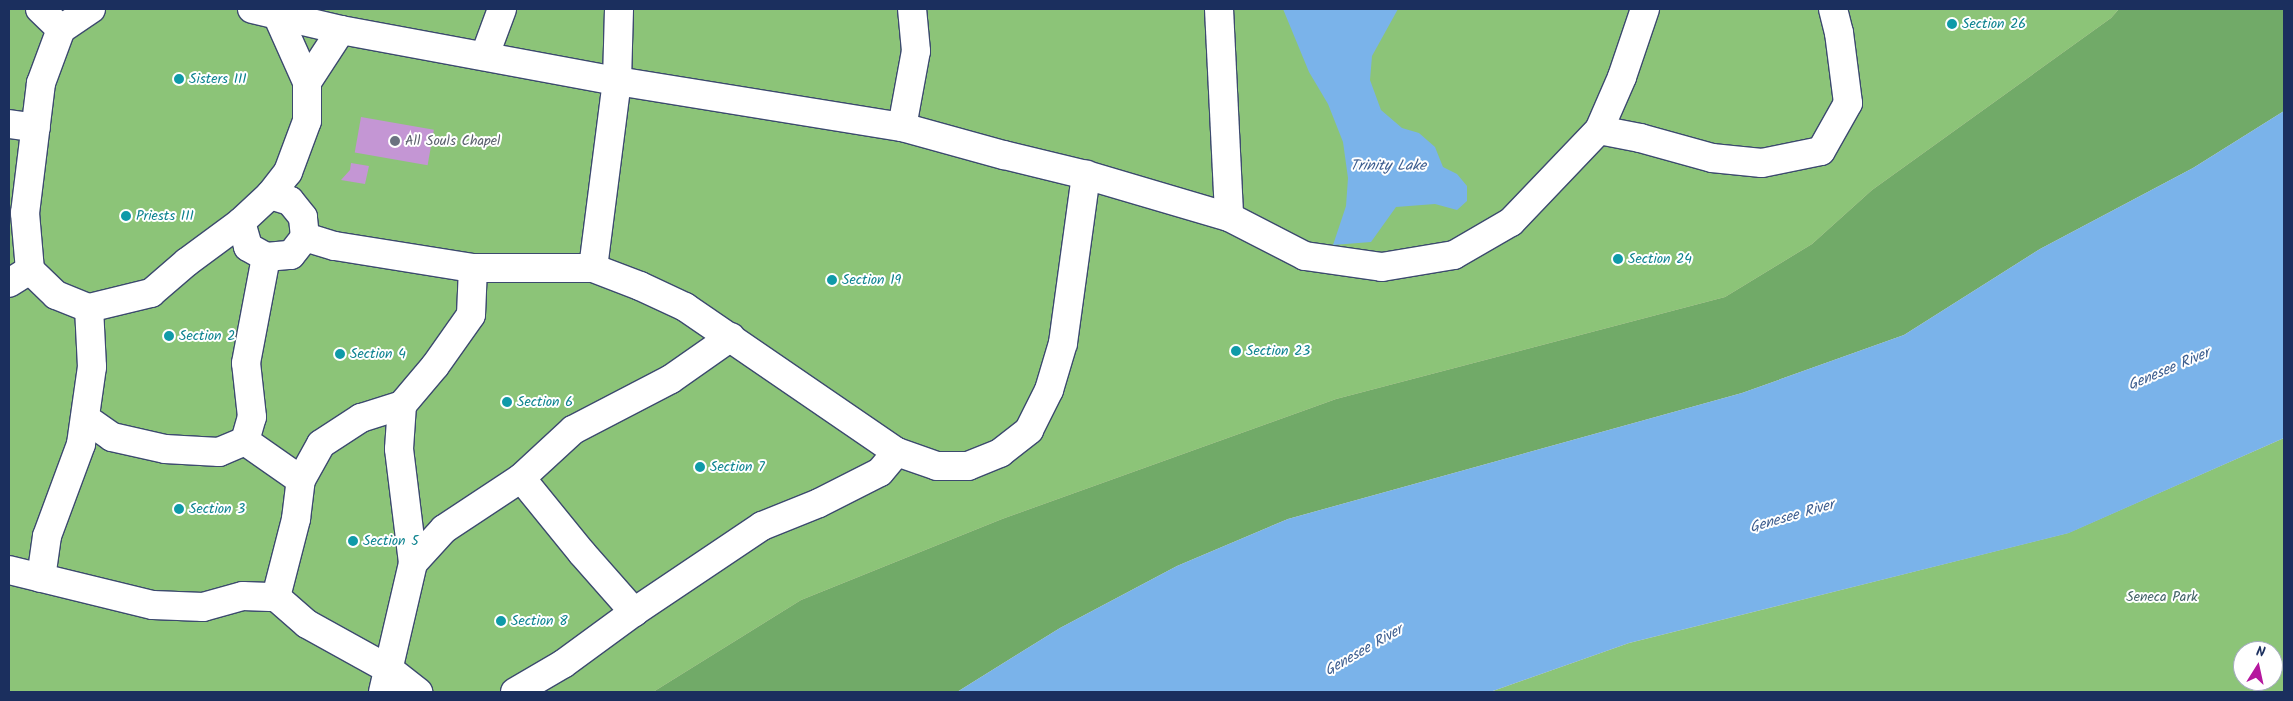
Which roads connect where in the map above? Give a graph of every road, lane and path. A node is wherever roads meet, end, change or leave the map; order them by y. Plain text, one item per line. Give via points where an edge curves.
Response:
1 (40, 9) edge
2 (91, 9) edge
3 (502, 9) edge
4 (620, 9) edge
5 (912, 9) edge
6 (1219, 9) edge
7 (1645, 9) edge
8 (1833, 9) edge
9 (265, 12) edge
10 (61, 29) junction
11 (341, 30) junction
12 (485, 55) junction
13 (617, 81) junction
14 (307, 82) junction
15 (9, 124) edge
16 (902, 127) junction
17 (36, 128) junction
18 (1599, 130) junction
19 (1086, 175) junction
20 (270, 195) junction
21 (1229, 217) junction
22 (241, 222) junction
23 (305, 237) junction
24 (266, 257) junction
25 (473, 268) junction
26 (593, 268) junction
27 (19, 277) edge
28 (89, 308) junction
29 (731, 337) junction
30 (402, 405) junction
31 (86, 418) junction
32 (245, 441) junction
33 (897, 452) junction
34 (521, 478) junction
35 (301, 480) junction
36 (413, 563) junction
37 (9, 570) edge
38 (41, 578) junction
39 (276, 597) junction
40 (634, 612) junction
41 (386, 681) edge
42 (418, 692) edge
43 (515, 692) edge

1 - 10 lane
2 - 10 lane
3 - 12 lane
4 - 13 lane
5 - 16 lane via 916,51
6 - 21 lane
7 - 18 lane via 1622,77
8 - 18 lane via 1848,103 1821,151 1762,163 1712,158
9 - 11 lane
9 - 14 lane
10 - 17 lane via 41,83
11 - 12 lane
11 - 14 lane
12 - 13 lane
13 - 16 lane
13 - 26 lane
14 - 20 lane via 307,121 288,172
15 - 17 lane
16 - 19 lane
17 - 27 lane
18 - 21 lane via 1512,222 1454,255 1382,267 1305,256
19 - 21 lane
19 - 33 lane via 1063,343 1049,390 1029,430 1000,453 968,466 936,466
20 - 22 lane
20 - 23 lane via 290,201 303,217
22 - 24 lane via 248,247
22 - 28 lane via 151,293
23 - 24 lane via 291,255
23 - 25 lane via 334,246
24 - 32 lane via 246,363 252,418
25 - 26 lane
25 - 30 lane via 471,315
26 - 29 lane via 685,306
27 - 28 lane
28 - 31 lane via 92,367
29 - 33 lane
29 - 34 lane via 671,379 573,430
30 - 35 lane via 361,418 321,444
30 - 36 lane via 399,449
31 - 32 lane via 112,438 165,449 219,452
31 - 38 lane via 81,444 47,536
32 - 35 lane
33 - 40 lane via 880,472 819,503 762,526
34 - 36 lane via 444,529
34 - 40 lane
35 - 39 lane via 296,519
36 - 41 lane
37 - 38 lane
38 - 39 lane via 154,605 203,607 244,596
39 - 41 lane via 307,624
40 - 43 lane via 563,664
41 - 42 lane

